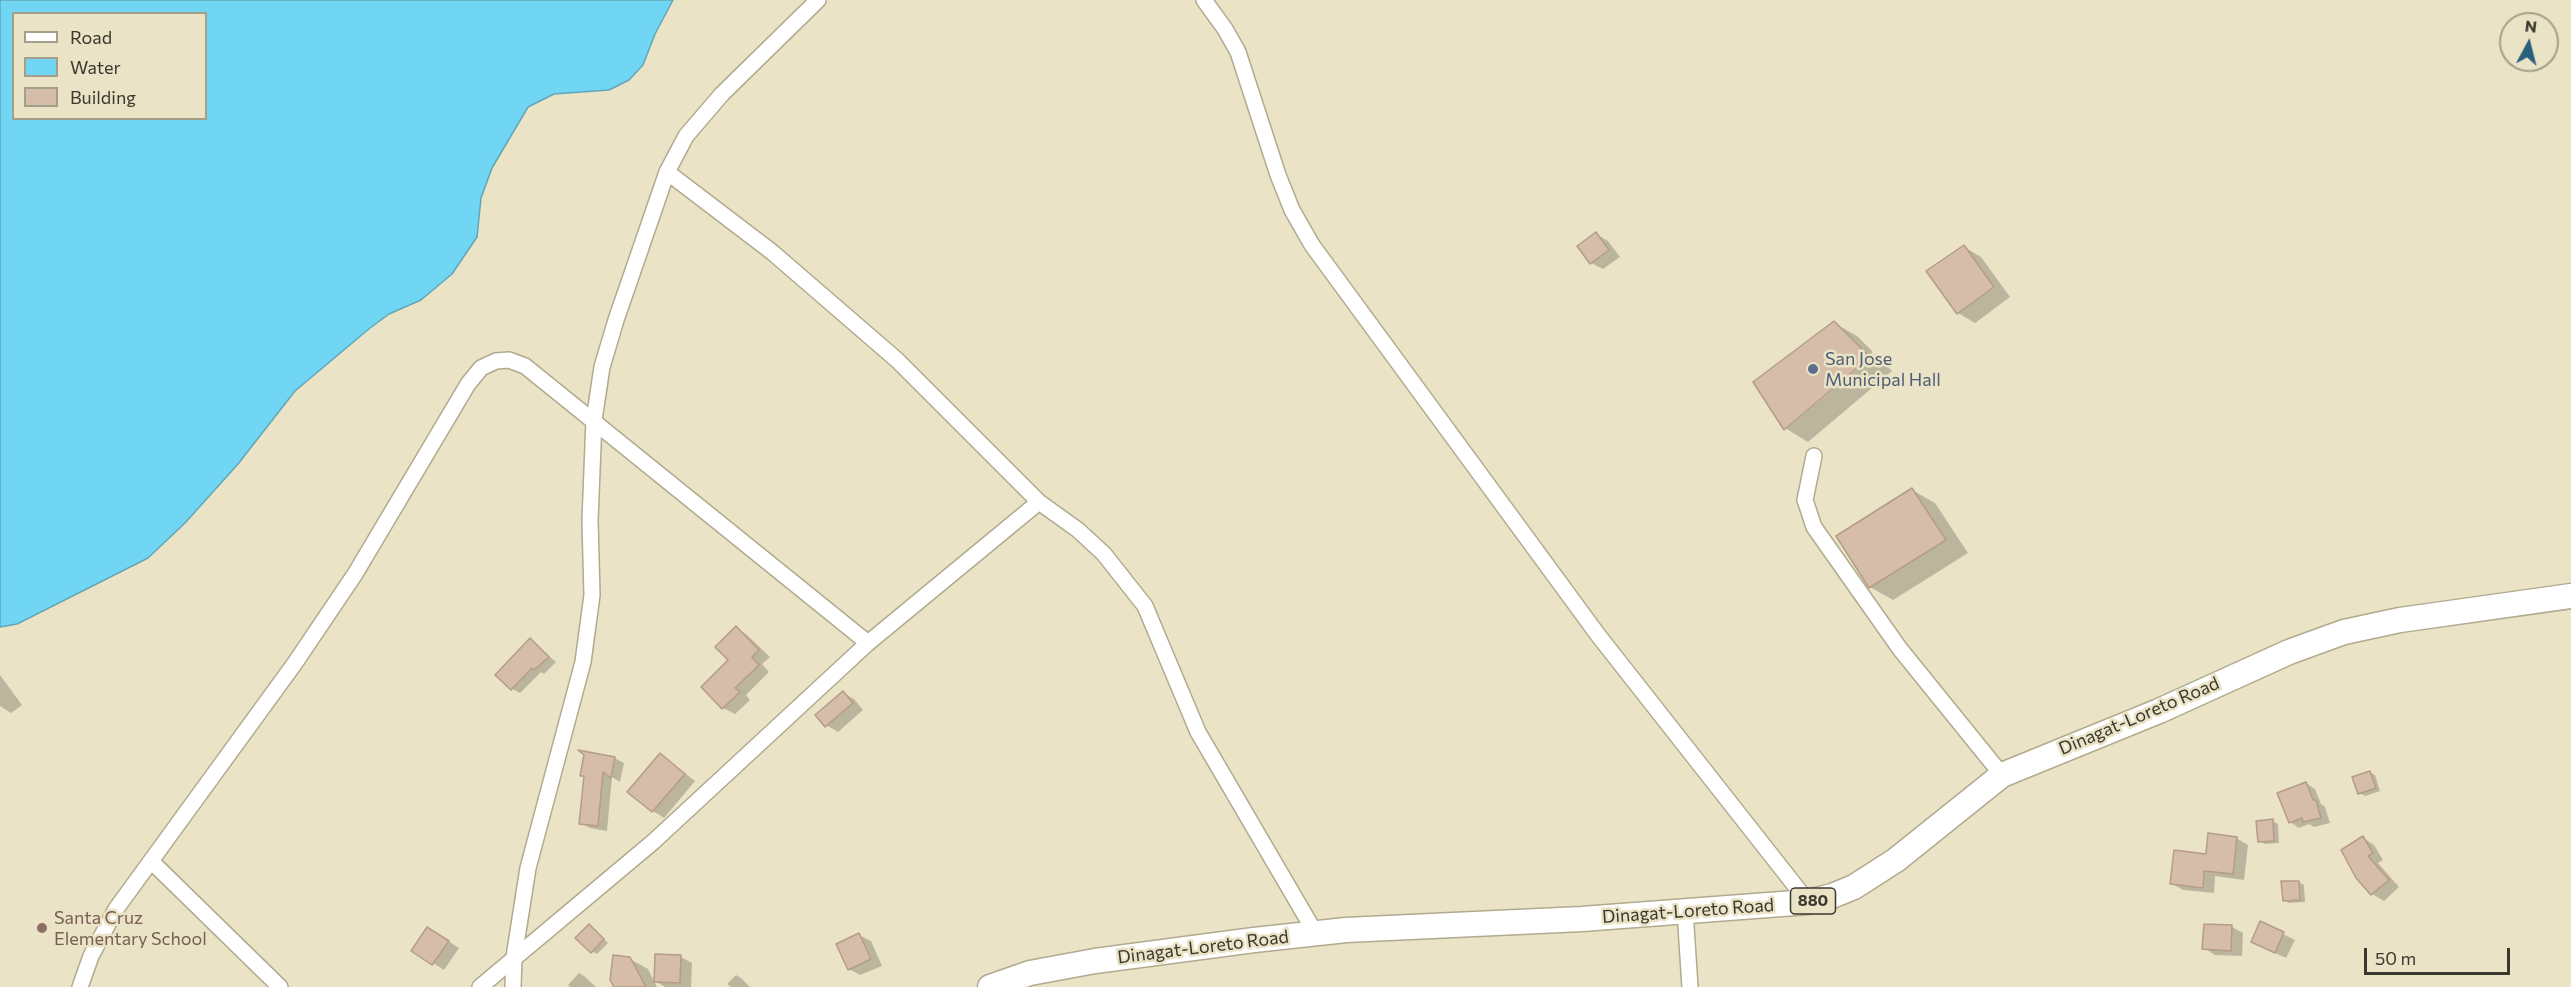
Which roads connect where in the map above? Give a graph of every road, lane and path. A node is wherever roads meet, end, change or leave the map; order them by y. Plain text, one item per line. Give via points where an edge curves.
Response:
1 (818, 0) edge
2 (1204, 0) edge
3 (668, 172) junction
4 (594, 420) junction
5 (1814, 456) dead end
6 (1039, 502) junction
7 (2571, 596) edge
8 (868, 643) junction
9 (2002, 775) junction
10 (151, 861) junction
11 (1808, 902) junction
12 (1684, 911) junction
13 (1316, 934) junction
14 (514, 957) junction
15 (80, 987) edge
16 (280, 987) edge
17 (480, 987) edge
18 (513, 987) edge
19 (990, 987) edge
20 (1690, 987) edge

1 - 3 street via 722,94 686,136
2 - 11 street via 1238,52 1278,175 1312,245 1598,636
3 - 4 street via 602,367
3 - 6 street via 772,252 897,360
4 - 8 street
4 - 10 street via 525,366 509,360 481,368 355,574
4 - 14 street via 592,595 583,662 528,868
5 - 9 street via 1805,500 1814,527 1900,649
6 - 8 street
6 - 13 street via 1104,554 1145,606 1198,732
7 - 9 main road, Dinagat-Loreto Road / 880 via 2343,632
8 - 14 street via 653,842
9 - 11 main road, Dinagat-Loreto Road / 880 via 1880,871 1854,887
10 - 15 street via 116,909
10 - 16 street
11 - 12 main road, Dinagat-Loreto Road / 880
12 - 13 main road, Dinagat-Loreto Road / 880
12 - 20 street
13 - 19 main road, Dinagat-Loreto Road / 880 via 1095,961 1030,973
14 - 17 street
14 - 18 street

